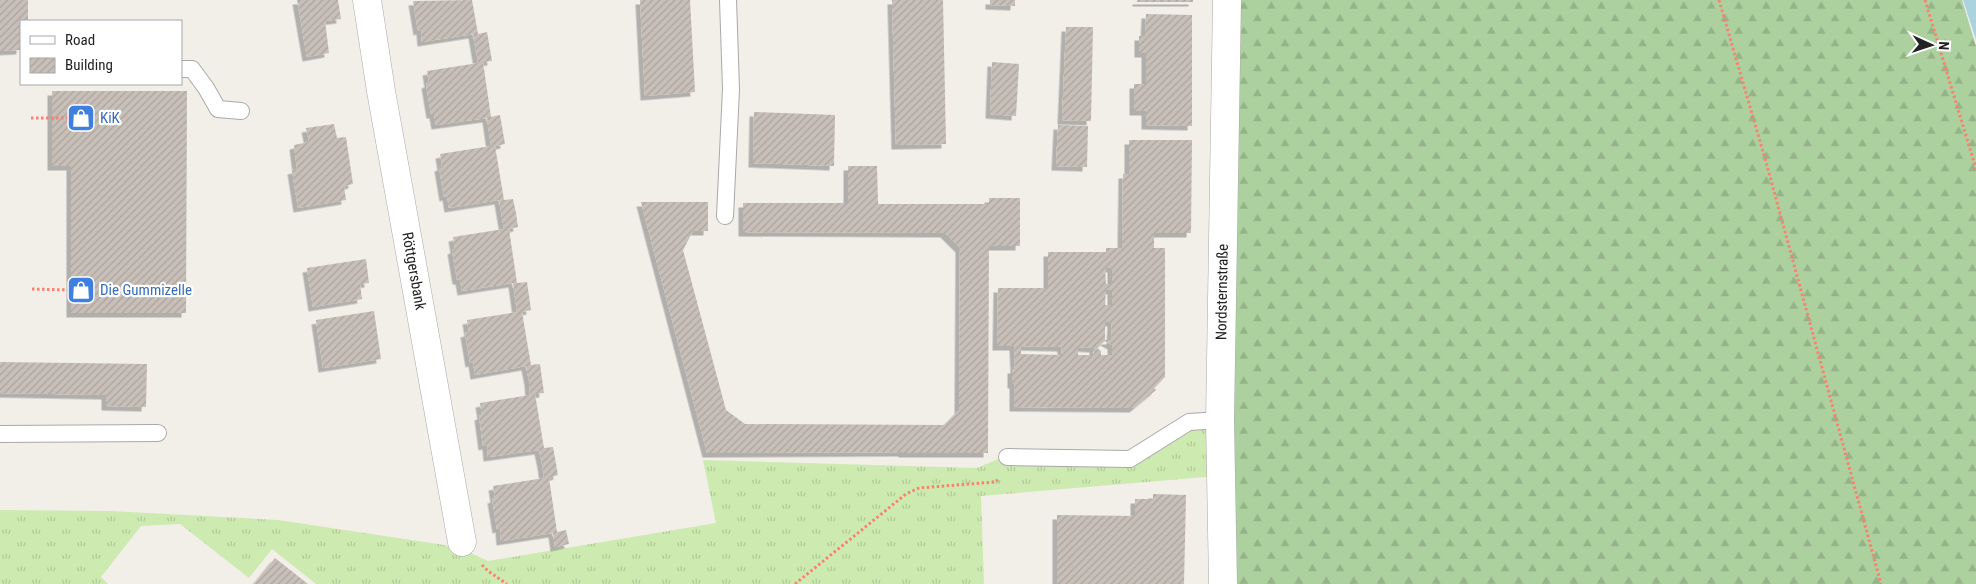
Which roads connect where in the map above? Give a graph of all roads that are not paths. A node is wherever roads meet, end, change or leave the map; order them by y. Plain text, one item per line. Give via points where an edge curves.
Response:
1 (367, 0) edge
2 (728, 0) edge
3 (1227, 0) edge
4 (182, 68) edge
5 (241, 111) dead end
6 (725, 216) dead end
7 (1220, 420) junction
8 (158, 433) dead end
9 (0, 434) edge
10 (1007, 457) road end
11 (462, 542) dead end
12 (1223, 584) edge

1 - 11 street, Röttgersbank
2 - 6 lane via 731,89
3 - 7 street, Nordsternstraße
4 - 5 lane via 192,69 218,109
7 - 10 lane via 1189,422 1130,460
7 - 12 street, Nordsternstraße
8 - 9 lane

